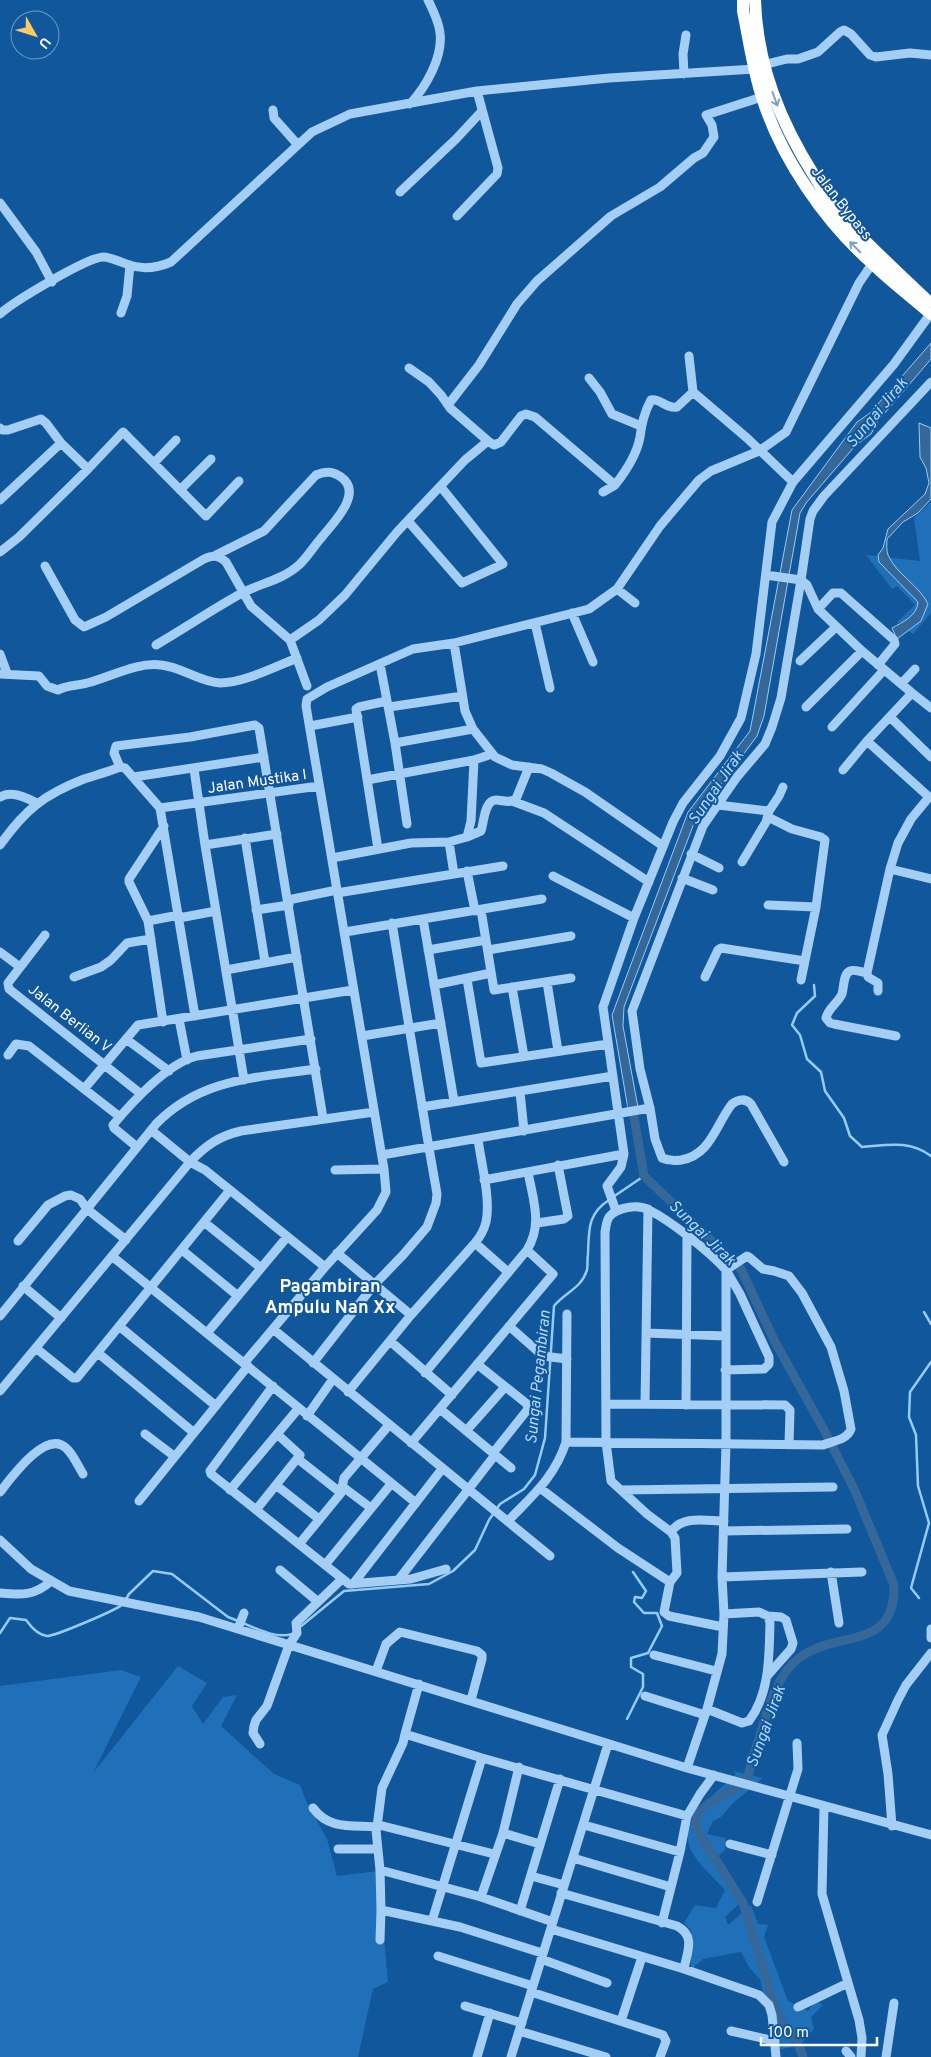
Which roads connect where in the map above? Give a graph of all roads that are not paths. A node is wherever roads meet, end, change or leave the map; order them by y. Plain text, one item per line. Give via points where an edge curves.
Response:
1 (428, 0) edge
2 (743, 0) edge
3 (755, 0) edge
4 (686, 35) dead end
5 (931, 55) edge
6 (759, 67) junction
7 (684, 74) junction
8 (477, 91) junction
9 (762, 97) junction
10 (410, 104) junction
11 (273, 110) dead end
12 (482, 111) junction
13 (298, 145) junction
14 (794, 154) junction
15 (400, 192) dead end
16 (0, 203) edge
17 (458, 216) dead end
18 (872, 264) junction
19 (130, 265) junction
20 (52, 282) junction
21 (931, 304) edge
22 (121, 313) dead end
23 (0, 314) edge
24 (931, 314) edge
25 (689, 356) dead end
26 (409, 368) dead end
27 (588, 378) dead end
28 (931, 382) edge
29 (693, 392) junction
30 (448, 405) junction
31 (641, 426) junction
32 (0, 428) edge
33 (176, 440) dead end
34 (488, 441) junction
35 (61, 443) junction
36 (759, 451) junction
37 (211, 459) dead end
38 (154, 463) junction
39 (88, 469) junction
40 (239, 482) dead end
41 (793, 482) junction
42 (615, 485) junction
43 (441, 487) junction
44 (180, 490) junction
45 (603, 492) dead end
46 (0, 500) edge
47 (408, 521) junction
48 (0, 552) edge
49 (216, 556) junction
50 (45, 566) dead end
51 (769, 576) junction
52 (798, 579) junction
53 (617, 589) junction
54 (243, 592) junction
55 (635, 603) dead end
56 (818, 609) junction
57 (572, 613) junction
58 (535, 623) junction
59 (836, 627) junction
60 (290, 640) junction
61 (454, 643) junction
62 (156, 645) dead end
63 (862, 651) junction
64 (0, 654) edge
65 (296, 658) junction
66 (800, 661) dead end
67 (593, 662) dead end
68 (380, 664) junction
69 (881, 668) junction
70 (915, 669) dead end
71 (4, 674) edge
72 (901, 684) junction
73 (550, 688) dead end
74 (309, 691) junction
75 (912, 693) junction
76 (462, 696) junction
77 (388, 704) junction
78 (806, 707) dead end
79 (931, 708) edge
80 (358, 717) junction
81 (891, 718) junction
82 (310, 726) junction
83 (832, 727) dead end
84 (473, 729) junction
85 (868, 741) junction
86 (395, 743) junction
87 (492, 754) junction
88 (264, 757) junction
89 (931, 757) edge
90 (474, 760) junction
91 (120, 767) junction
92 (529, 767) junction
93 (194, 768) junction
94 (843, 770) dead end
95 (400, 775) junction
96 (134, 777) junction
97 (367, 780) junction
98 (319, 786) junction
99 (783, 788) dead end
100 (271, 794) junction
101 (1, 795) edge
102 (930, 796) edge
103 (512, 801) junction
104 (37, 803) junction
105 (199, 804) junction
106 (718, 805) junction
107 (160, 808) junction
108 (768, 814) junction
109 (407, 824) dead end
110 (164, 826) junction
111 (277, 834) junction
112 (467, 837) junction
113 (245, 838) junction
114 (449, 842) junction
115 (0, 845) edge
116 (204, 845) junction
117 (663, 846) junction
118 (378, 849) junction
119 (692, 854) junction
120 (332, 858) junction
121 (742, 862) dead end
122 (503, 866) dead end
123 (719, 868) dead end
124 (890, 869) junction
125 (468, 871) junction
126 (454, 874) junction
127 (552, 876) dead end
128 (682, 878) junction
129 (931, 879) edge
130 (649, 882) junction
131 (713, 890) dead end
132 (337, 891) junction
133 (542, 899) dead end
134 (288, 902) junction
135 (768, 905) dead end
136 (816, 907) junction
137 (256, 910) junction
138 (478, 910) junction
139 (216, 911) junction
140 (179, 917) junction
141 (634, 918) junction
142 (422, 919) junction
143 (148, 922) junction
144 (392, 923) junction
145 (345, 932) junction
146 (45, 936) dead end
147 (571, 936) dead end
148 (150, 939) junction
149 (486, 940) junction
150 (428, 950) junction
151 (488, 950) junction
152 (0, 952) edge
153 (297, 957) junction
154 (805, 961) junction
155 (265, 962) junction
156 (20, 967) junction
157 (226, 970) junction
158 (491, 973) junction
159 (867, 973) junction
160 (74, 977) dead end
161 (705, 977) dead end
162 (571, 978) dead end
163 (467, 979) junction
164 (801, 980) dead end
165 (4, 981) edge
166 (548, 982) junction
167 (434, 985) junction
168 (512, 987) junction
169 (353, 990) junction
170 (878, 991) dead end
171 (304, 998) junction
172 (233, 1010) junction
173 (195, 1016) junction
174 (179, 1019) junction
175 (163, 1022) junction
176 (441, 1023) junction
177 (409, 1027) junction
178 (362, 1036) junction
179 (896, 1036) dead end
180 (126, 1038) junction
181 (311, 1039) junction
182 (608, 1044) junction
183 (239, 1049) junction
184 (558, 1052) junction
185 (8, 1055) dead end
186 (524, 1056) junction
187 (187, 1060) junction
188 (105, 1063) junction
189 (316, 1070) junction
190 (169, 1071) junction
191 (613, 1076) junction
192 (244, 1080) junction
193 (84, 1089) junction
194 (520, 1092) junction
195 (141, 1094) junction
196 (454, 1101) junction
197 (422, 1107) junction
198 (650, 1108) junction
199 (374, 1112) junction
200 (621, 1114) junction
201 (120, 1117) junction
202 (323, 1118) junction
203 (151, 1130) junction
204 (524, 1131) junction
205 (478, 1139) junction
206 (138, 1147) junction
207 (429, 1148) junction
208 (624, 1154) junction
209 (382, 1155) junction
210 (190, 1162) junction
211 (784, 1162) dead end
212 (558, 1165) junction
213 (384, 1169) junction
214 (335, 1170) dead end
215 (528, 1172) junction
216 (484, 1180) junction
217 (230, 1190) junction
218 (88, 1209) junction
219 (615, 1209) junction
220 (648, 1209) junction
221 (204, 1222) junction
222 (537, 1223) junction
223 (287, 1236) junction
224 (687, 1237) junction
225 (126, 1240) junction
226 (18, 1241) dead end
227 (475, 1243) junction
228 (182, 1250) junction
229 (527, 1250) junction
230 (337, 1254) junction
231 (113, 1257) junction
232 (325, 1267) junction
233 (261, 1268) junction
234 (729, 1268) junction
235 (508, 1272) junction
236 (374, 1285) junction
237 (23, 1286) junction
238 (151, 1288) junction
239 (238, 1296) junction
240 (567, 1314) dead end
241 (411, 1315) junction
242 (0, 1316) edge
243 (60, 1318) junction
244 (119, 1326) junction
245 (509, 1326) junction
246 (273, 1329) junction
247 (207, 1333) junction
248 (646, 1333) junction
249 (686, 1335) junction
250 (726, 1336) junction
251 (390, 1341) junction
252 (37, 1349) junction
253 (98, 1353) junction
254 (562, 1359) junction
255 (313, 1363) junction
256 (245, 1364) junction
257 (477, 1364) junction
258 (725, 1370) junction
259 (425, 1372) junction
260 (333, 1379) junction
261 (272, 1386) junction
262 (505, 1387) junction
263 (0, 1390) edge
264 (348, 1392) junction
265 (452, 1394) junction
266 (607, 1404) junction
267 (645, 1404) junction
268 (727, 1404) junction
269 (686, 1405) junction
270 (216, 1406) junction
271 (298, 1408) junction
272 (440, 1409) junction
273 (307, 1416) junction
274 (389, 1425) junction
275 (193, 1432) junction
276 (466, 1432) junction
277 (145, 1434) dead end
278 (277, 1434) junction
279 (566, 1442) junction
280 (606, 1442) junction
281 (411, 1443) junction
282 (726, 1444) junction
283 (789, 1445) junction
284 (494, 1454) junction
285 (174, 1456) junction
286 (298, 1459) junction
287 (361, 1460) junction
288 (511, 1468) dead end
289 (442, 1469) junction
290 (83, 1474) dead end
291 (391, 1484) junction
292 (276, 1486) junction
293 (832, 1487) dead end
294 (540, 1488) junction
295 (726, 1488) junction
296 (230, 1490) junction
297 (342, 1490) junction
298 (468, 1490) junction
299 (621, 1490) junction
300 (0, 1492) edge
301 (139, 1501) dead end
302 (416, 1503) junction
303 (371, 1508) junction
304 (256, 1510) junction
305 (319, 1519) junction
306 (507, 1521) junction
307 (724, 1521) junction
308 (847, 1528) dead end
309 (724, 1531) junction
310 (671, 1532) junction
311 (0, 1540) edge
312 (300, 1543) junction
313 (550, 1556) dead end
314 (325, 1565) junction
315 (446, 1569) dead end
316 (280, 1570) dead end
317 (831, 1572) junction
318 (862, 1572) dead end
319 (722, 1577) junction
320 (399, 1579) junction
321 (342, 1580) junction
322 (51, 1581) junction
323 (670, 1582) junction
324 (354, 1584) junction
325 (0, 1593) edge
326 (317, 1601) junction
327 (724, 1614) junction
328 (768, 1616) junction
329 (839, 1623) dead end
330 (723, 1627) junction
331 (931, 1629) edge
332 (931, 1638) edge
333 (289, 1645) junction
334 (931, 1653) edge
335 (654, 1655) dead end
336 (376, 1671) junction
337 (716, 1671) junction
338 (768, 1674) junction
339 (419, 1684) junction
340 (646, 1696) dead end
341 (471, 1700) junction
342 (706, 1712) junction
343 (405, 1734) junction
344 (797, 1743) dead end
345 (260, 1744) dead end
346 (608, 1744) junction
347 (482, 1758) junction
348 (519, 1767) junction
349 (687, 1768) junction
350 (719, 1776) junction
351 (560, 1779) junction
352 (594, 1790) junction
353 (790, 1796) junction
354 (824, 1806) junction
355 (313, 1808) dead end
356 (687, 1816) junction
357 (584, 1825) junction
358 (892, 1826) junction
359 (377, 1827) junction
360 (502, 1833) junction
361 (931, 1835) edge
362 (457, 1843) junction
363 (540, 1844) junction
364 (730, 1844) dead end
365 (377, 1848) junction
366 (338, 1849) dead end
367 (680, 1852) junction
368 (494, 1854) junction
369 (772, 1855) junction
370 (573, 1858) junction
371 (380, 1870) junction
372 (531, 1876) junction
373 (442, 1886) junction
374 (671, 1887) junction
375 (563, 1889) junction
376 (481, 1897) junction
377 (757, 1902) dead end
378 (382, 1910) junction
379 (520, 1910) junction
380 (432, 1921) junction
381 (662, 1923) junction
382 (552, 1925) junction
383 (380, 1940) dead end
384 (438, 1956) dead end
385 (542, 1956) junction
386 (642, 1957) junction
387 (684, 1969) junction
388 (607, 1983) dead end
389 (848, 1983) junction
390 (532, 1989) junction
391 (894, 2003) dead end
392 (465, 2006) dead end
393 (798, 2007) dead end
394 (490, 2013) junction
395 (621, 2021) junction
396 (520, 2027) junction
397 (731, 2031) dead end
398 (775, 2041) junction
399 (477, 2057) edge
400 (511, 2057) edge
401 (606, 2057) edge
402 (660, 2057) edge
403 (776, 2057) edge
404 (861, 2057) edge
405 (886, 2057) edge

1 - 10 street via 440,32 438,55 419,94
2 - 6 highway, Jalan Bypass via 743,11
3 - 6 highway, Jalan Bypass
4 - 7 street
5 - 6 street via 910,53 876,57 844,30 818,52
6 - 7 street
6 - 9 highway, Jalan Bypass
6 -> 14 highway, Jalan Bypass
7 - 8 street
8 - 10 street
8 - 12 street
9 - 14 highway, Jalan Bypass via 779,140
9 - 30 street via 706,116 714,137 703,153 660,187 611,216 537,281 517,304 479,365
10 - 13 street via 350,114 312,132
11 - 13 street via 274,118
12 - 15 street
12 - 17 street via 497,174
13 - 19 street via 171,262 148,268
18 -> 14 highway, Jalan Bypass via 848,240 811,193
14 - 21 highway, Jalan Bypass via 840,215
16 - 20 street via 36,252
18 - 24 highway, Jalan Bypass
18 - 36 street via 859,283 786,432
19 - 20 street via 95,258
19 - 22 street via 127,296
20 - 23 street via 20,298
24 - 41 street via 894,364
25 - 29 street
26 - 30 street via 429,382
27 - 31 street via 612,414
28 - 52 street via 813,511
29 - 31 street via 672,408 652,399
29 - 36 street
30 - 34 street
31 - 42 street via 633,459
32 - 35 street via 8,430 40,419
33 - 38 street
34 - 42 street via 491,445 499,444 521,416 532,415
34 - 43 street via 465,460
35 - 39 street
35 - 46 street
36 - 41 street
36 - 53 street via 711,471 699,480 660,526
37 - 44 street
38 - 39 street via 123,432
38 - 44 street
39 - 48 street
40 - 44 street via 206,516
41 - 51 street via 772,522
42 - 45 street
43 - 47 street
43 - 47 street via 503,564 462,583
47 - 60 street via 345,595 319,620
49 - 50 street via 204,559 106,617 84,626 76,620
49 - 54 street via 226,562
49 - 54 street via 264,531 316,475 325,471 335,473 349,484 347,504 341,514 300,564 281,577
51 - 52 street
51 - 117 street via 741,718 720,756 684,803
52 - 56 street via 807,585
52 - 106 street via 781,698 772,726 765,744
53 - 55 street
53 - 57 street via 589,609
54 - 60 street via 256,611
54 - 62 street
56 - 59 street
56 - 69 street via 832,592 841,593 894,640 895,644
57 - 58 street
57 - 67 street
58 - 61 street
58 - 73 street
59 - 63 street
59 - 66 street
60 - 65 street
61 - 68 street via 413,649
61 - 76 street
63 - 69 street
63 - 78 street
64 - 71 street
65 - 71 street via 245,678 221,683 162,665 124,670 58,690 47,686 39,676
65 - 74 street
68 - 74 street
68 - 77 street
69 - 72 street
69 - 83 street
70 - 72 street
72 - 75 street
74 - 82 street via 306,706
75 - 79 street
75 - 81 street
76 - 77 street
76 - 84 street
77 - 80 street via 357,708
77 - 86 street
80 - 82 street
80 - 97 street
81 - 85 street
81 - 89 street
82 - 98 street
84 - 86 street
84 - 87 street
85 - 94 street
85 - 102 street
86 - 95 street
87 - 90 street
87 - 92 street via 505,763
88 - 91 street via 260,730 255,725 116,746 114,753
88 - 93 street
88 - 100 street
90 - 95 street
90 - 112 street via 471,821
91 - 96 street
91 - 104 street via 56,791
92 - 103 street via 518,796
92 - 117 street via 551,772 585,792
93 - 96 street
93 - 105 street
95 - 97 street
95 - 109 street
96 - 107 street
97 - 118 street
98 - 100 street, Jalan Mustika I
98 - 120 street
99 - 108 street
100 - 105 street, Jalan Mustika I
100 - 111 street
101 - 104 street via 18,795
102 - 124 street via 898,843
103 - 112 street via 491,801 480,831
103 - 130 street via 544,813
104 - 115 street via 19,819
105 - 107 street, Jalan Mustika I
105 - 116 street
106 - 108 street
106 - 119 street via 702,826
107 - 110 street
108 - 121 street
108 - 136 street via 792,829 825,840
110 - 140 street
110 - 143 street via 129,879
111 - 113 street
111 - 134 street
112 - 114 street
113 - 116 street
113 - 137 street
114 - 118 street via 411,843
114 - 126 street
116 - 139 street
117 - 130 street
118 - 120 street
119 - 123 street
119 - 128 street
120 - 132 street
122 - 125 street
124 - 129 street
124 - 159 street
125 - 126 street
125 - 138 street
126 - 132 street
127 - 141 street
128 - 131 street
128 - 198 street via 632,1011 640,1069
130 - 141 street
132 - 134 street
132 - 145 street
133 - 138 street
134 - 137 street
134 - 153 street
135 - 136 street
136 - 154 street
137 - 155 street
138 - 142 street
138 - 149 street
139 - 140 street
139 - 157 street
140 - 143 street
140 - 173 street
141 - 182 street via 603,1007
142 - 144 street
142 - 150 street
143 - 148 street
144 - 145 street
144 - 177 street
145 - 169 street
146 - 156 street, Jalan Berlian V
147 - 151 street
148 - 160 street via 127,942 101,967
148 - 175 street
149 - 150 street
149 - 151 street
150 - 167 street
151 - 158 street
152 - 156 street
153 - 155 street
153 - 171 street
154 - 161 street via 721,948
154 - 164 street
155 - 157 street
156 - 165 street, Jalan Berlian V
157 - 172 street
158 - 163 street
158 - 168 street via 494,990
159 - 170 street via 878,983
159 - 179 street via 849,972 839,999 826,1018 830,1023
162 - 166 street
163 - 167 street
163 - 186 street via 481,1063
165 - 188 street, Jalan Berlian V via 9,989
166 - 168 street
166 - 184 street
167 - 176 street
168 - 186 street
169 - 171 street
169 - 178 street
171 - 172 street
171 - 181 street
172 - 173 street
172 - 183 street
173 - 174 street
174 - 175 street
174 - 187 street
175 - 180 street via 138,1025
176 - 177 street
176 - 196 street
177 - 178 street
177 - 197 street
178 - 199 street
180 - 188 street
180 - 190 street
181 - 183 street
181 - 189 street
182 - 184 street
182 - 191 street
183 - 187 street
183 - 192 street
184 - 186 street
185 - 193 street via 16,1044 29,1046
187 - 190 street
188 - 193 street
188 - 195 street, Jalan Berlian V
189 - 192 street
189 - 202 street
190 - 195 street
191 - 194 street
191 - 200 street
192 - 203 street via 212,1087 188,1098 163,1116
193 - 201 street
194 - 196 street
194 - 204 street
195 - 201 street
196 - 197 street
197 - 207 street
198 - 200 street
198 - 211 street via 662,1158 672,1161 701,1152 732,1104 747,1101
199 - 202 street
199 - 209 street
200 - 204 street
200 - 208 street
201 - 206 street via 113,1124 114,1128
202 - 210 street via 226,1135 213,1141
203 - 206 street
203 - 210 street
204 - 205 street
205 - 207 street
205 - 216 street
206 - 218 street
207 - 209 street
207 - 236 street via 436,1194 433,1214 427,1227 404,1255
208 - 212 street
208 - 219 street via 621,1167 607,1186
209 - 213 street
210 - 217 street
210 - 225 street
212 - 215 street
212 - 222 street via 568,1216
213 - 214 street
213 - 230 street via 386,1192 383,1200
215 - 216 street
215 - 222 street
216 - 227 street via 487,1216 484,1230
217 - 221 street
217 - 223 street
218 - 225 street
218 - 226 street via 75,1196 66,1196 48,1205
218 - 237 street
219 - 220 street
219 - 266 street via 605,1232
220 - 224 street
220 - 248 street
221 - 228 street
221 - 233 street
222 - 229 street via 534,1239
223 - 232 street
223 - 233 street
224 - 234 street
224 - 249 street
225 - 231 street
227 - 235 street
227 - 241 street
228 - 238 street
228 - 239 street
229 - 235 street
229 - 245 street via 553,1274
230 - 232 street
230 - 236 street
231 - 238 street
231 - 243 street
232 - 246 street
233 - 239 street
234 - 250 street
234 - 258 street via 770,1361 764,1369
234 - 283 street via 747,1256 763,1269 786,1274 794,1281 831,1347 851,1429 847,1436 823,1445
235 - 259 street
236 - 241 street
236 - 255 street
237 - 242 street
237 - 243 street
238 - 244 street
238 - 247 street
239 - 247 street
240 - 254 street
241 - 251 street
243 - 252 street
244 - 253 street
244 - 270 street
245 - 254 street via 547,1358
245 - 257 street
246 - 255 street
246 - 256 street
247 - 256 street
248 - 249 street
248 - 267 street
249 - 250 street
249 - 269 street
250 - 258 street
251 - 259 street
251 - 264 street
252 - 253 street via 74,1378
252 - 263 street
253 - 275 street
254 - 279 street
255 - 260 street
256 - 261 street
256 - 270 street
257 - 262 street
257 - 265 street
258 - 268 street
259 - 265 street
260 - 264 street
260 - 273 street
261 - 271 street
261 - 296 street via 210,1470
262 - 276 street
262 - 284 street via 528,1409
264 - 274 street
265 - 272 street
266 - 267 street
266 - 280 street
267 - 269 street
268 - 269 street
268 - 282 street
268 - 283 street via 785,1405 790,1410
270 - 275 street
271 - 273 street
271 - 278 street
272 - 276 street
272 - 281 street
273 - 287 street
274 - 281 street
274 - 287 street
275 - 285 street
276 - 284 street
277 - 285 street
278 - 286 street via 300,1452
278 - 296 street
279 - 280 street
279 - 294 street via 554,1472
280 - 282 street
280 - 299 street via 609,1475
281 - 289 street
282 - 283 street
282 - 295 street
284 - 288 street
284 - 298 street
285 - 301 street
286 - 292 street
286 - 297 street
287 - 291 street
287 - 297 street via 344,1478
289 - 298 street
289 - 302 street
290 - 300 street via 66,1447 46,1445 36,1451
291 - 302 street
291 - 303 street
292 - 304 street
292 - 305 street
293 - 295 street
294 - 306 street
294 - 323 street via 618,1548
295 - 299 street
295 - 307 street
296 - 304 street
297 - 303 street
297 - 305 street
298 - 306 street
298 - 320 street
299 - 310 street
302 - 324 street
303 - 314 street
304 - 312 street
305 - 312 street
306 - 313 street
307 - 309 street
307 - 310 street via 686,1520
308 - 309 street
309 - 319 street
310 - 323 street via 675,1538 678,1569
311 - 322 street via 16,1557
312 - 314 street
314 - 321 street
315 - 320 street
316 - 326 street
317 - 318 street
317 - 319 street
317 - 329 street
319 - 327 street
320 - 324 street
321 - 324 street
321 - 326 street
322 - 325 street via 35,1593
322 - 333 street via 69,1591 199,1617 241,1622
323 - 330 street via 664,1607 666,1615
326 - 333 street via 296,1628
327 - 328 street via 759,1612
327 - 330 street
328 - 338 street
328 - 338 street via 786,1620 793,1642 791,1649
330 - 337 street via 722,1654
331 - 332 street
333 - 336 street
333 - 345 street via 267,1706 254,1726 253,1733
334 - 358 street via 906,1685 882,1735
335 - 337 street
336 - 339 street
336 - 341 street via 386,1644 400,1632 477,1652 482,1659
337 - 342 street
338 - 342 street via 749,1721 742,1723
339 - 341 street
339 - 343 street
340 - 342 street
341 - 346 street
342 - 349 street
343 - 347 street
343 - 359 street via 382,1788
344 - 353 street via 798,1768
346 - 349 street
346 - 352 street
347 - 348 street
347 - 362 street
348 - 351 street
348 - 360 street
349 - 350 street
350 - 353 street
350 - 356 street via 700,1794
351 - 352 street
351 - 363 street
352 - 356 street
352 - 357 street
353 - 354 street
353 - 369 street
354 - 358 street
354 - 389 street via 822,1894
355 - 359 street via 332,1824
356 - 367 street
357 - 367 street
357 - 370 street
358 - 361 street
359 - 362 street via 382,1825
359 - 365 street
360 - 363 street
360 - 368 street
362 - 368 street
362 - 373 street
363 - 372 street
364 - 369 street
365 - 366 street
365 - 371 street
367 - 374 street
368 - 376 street
369 - 377 street
370 - 374 street
370 - 375 street
371 - 373 street
371 - 378 street
372 - 375 street
372 - 379 street
373 - 376 street
373 - 380 street
374 - 381 street
375 - 381 street
375 - 382 street
376 - 379 street
378 - 380 street
378 - 383 street
379 - 382 street
380 - 385 street via 460,1927
381 - 387 street via 677,1926 687,1934 689,1942
382 - 385 street
382 - 386 street
384 - 390 street
385 - 388 street
385 - 390 street
386 - 387 street
386 - 395 street
387 - 398 street via 765,1998 772,2015
389 - 393 street
389 - 404 street via 862,2038
390 - 395 street
390 - 396 street
391 - 405 street
392 - 394 street
394 - 396 street
394 - 399 street
395 - 402 street via 663,2035 666,2041
396 - 400 street
396 - 401 street
397 - 398 street
398 - 403 street

